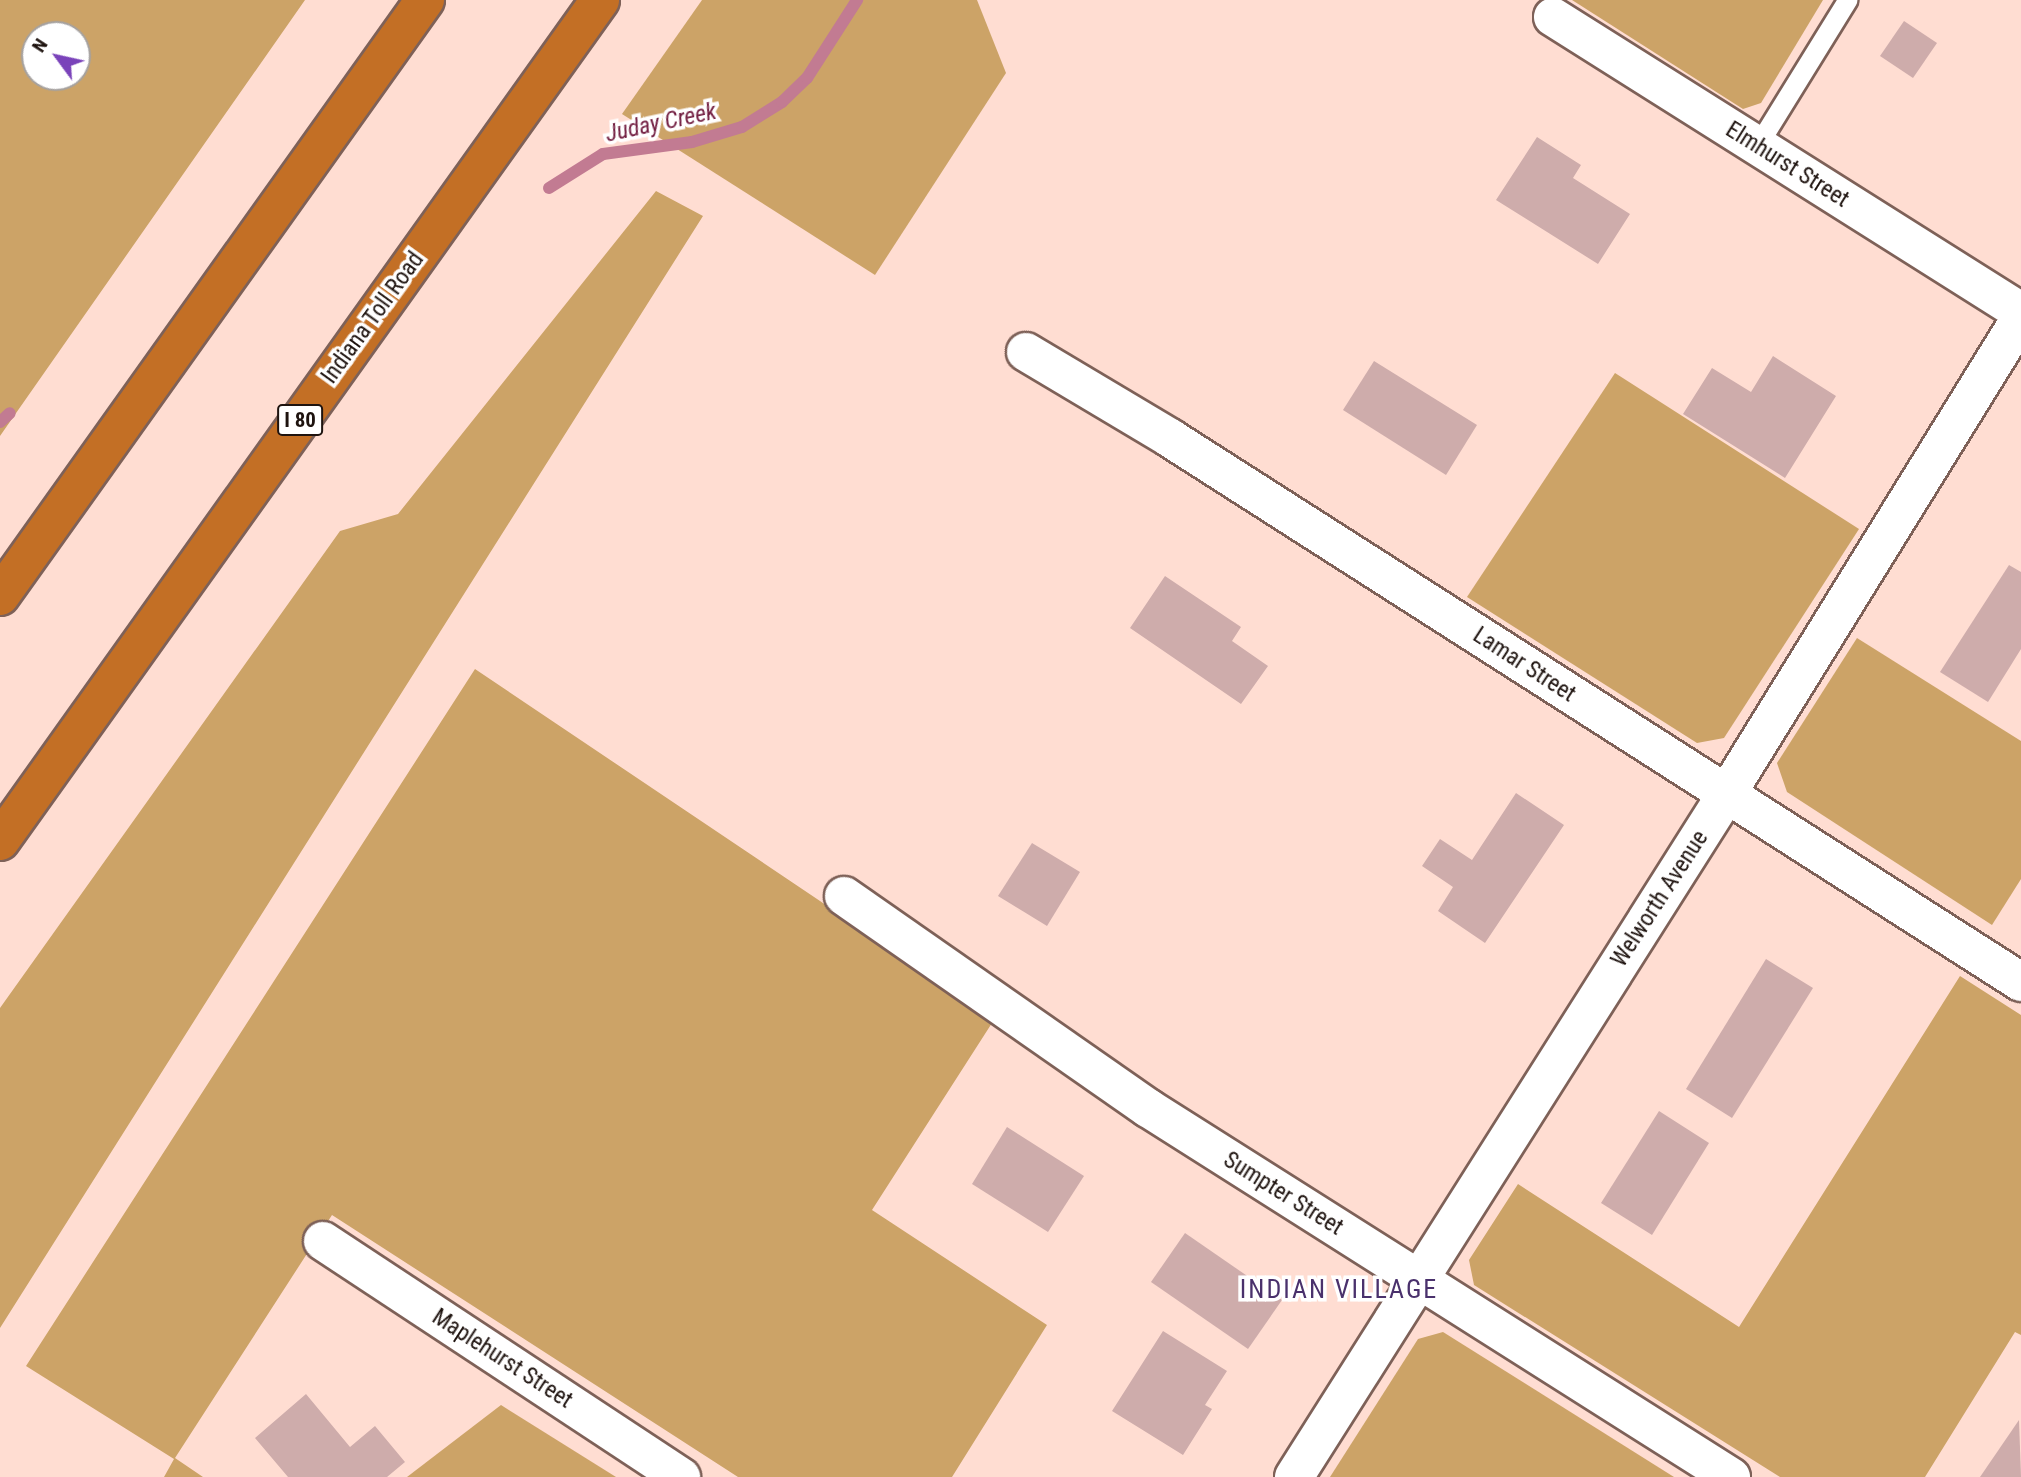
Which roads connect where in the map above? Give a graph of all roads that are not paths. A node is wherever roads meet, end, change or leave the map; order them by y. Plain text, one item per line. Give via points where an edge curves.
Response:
1 (425, 0) edge
2 (600, 0) edge
3 (1847, 0) edge
4 (1553, 17) dead end
5 (1757, 146) junction
6 (2021, 315) edge
7 (1026, 352) dead end
8 (0, 596) edge
9 (1726, 795) junction
10 (0, 841) edge
11 (844, 896) dead end
12 (2021, 982) edge
13 (323, 1241) dead end
14 (1417, 1279) junction
15 (681, 1477) edge
16 (1294, 1477) edge
17 (1731, 1477) edge

1 - 8 highway
2 - 10 highway, Indiana Toll Road / I 80
3 - 5 lane
4 - 5 street, Elmhurst Street
5 - 6 street, Elmhurst Street
6 - 9 street, Welworth Avenue
7 - 9 street, Lamar Street via 1170,438
9 - 12 street, Lamar Street
9 - 14 street, Welworth Avenue
11 - 14 street, Sumpter Street via 1148,1108
13 - 15 street, Maplehurst Street
14 - 16 street, Welworth Avenue
14 - 17 street, Sumpter Street

